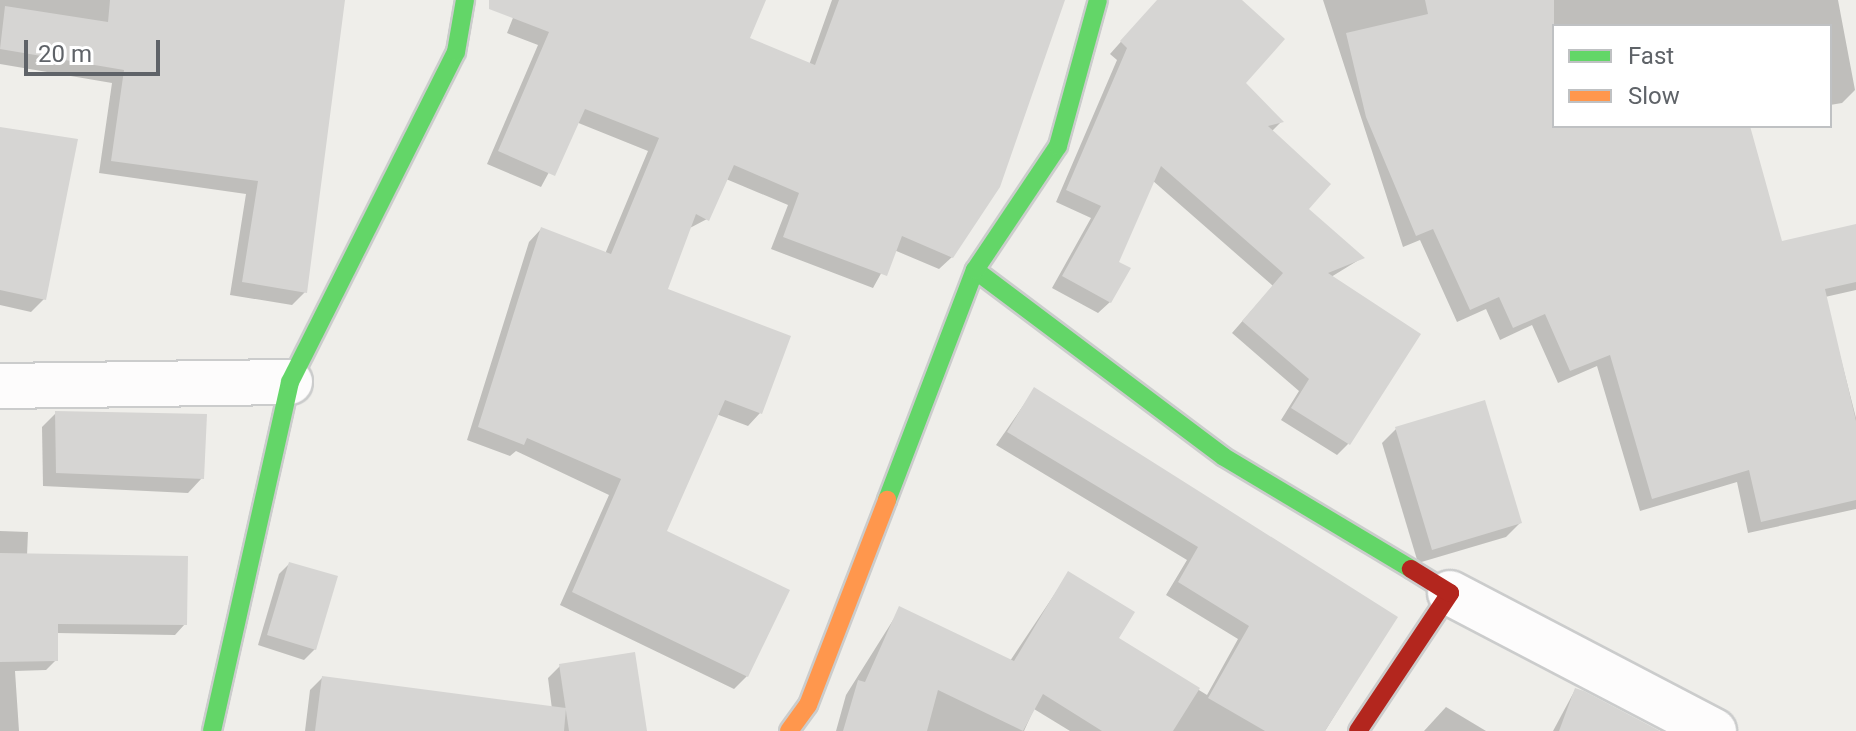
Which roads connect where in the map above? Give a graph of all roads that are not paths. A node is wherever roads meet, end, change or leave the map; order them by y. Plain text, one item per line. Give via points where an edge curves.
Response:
1 (465, 0) edge
2 (1098, 0) edge
3 (975, 270) junction
4 (290, 382) junction
5 (0, 386) edge
6 (1450, 593) junction
7 (212, 731) edge
8 (789, 731) edge
9 (1358, 731) edge
10 (1714, 731) edge

1 - 4 street via 456,52
2 - 3 street via 1058,146
3 - 6 street via 1224,457
3 - 8 street via 808,705
4 - 5 street
4 - 7 street
6 - 9 street
6 - 10 street

